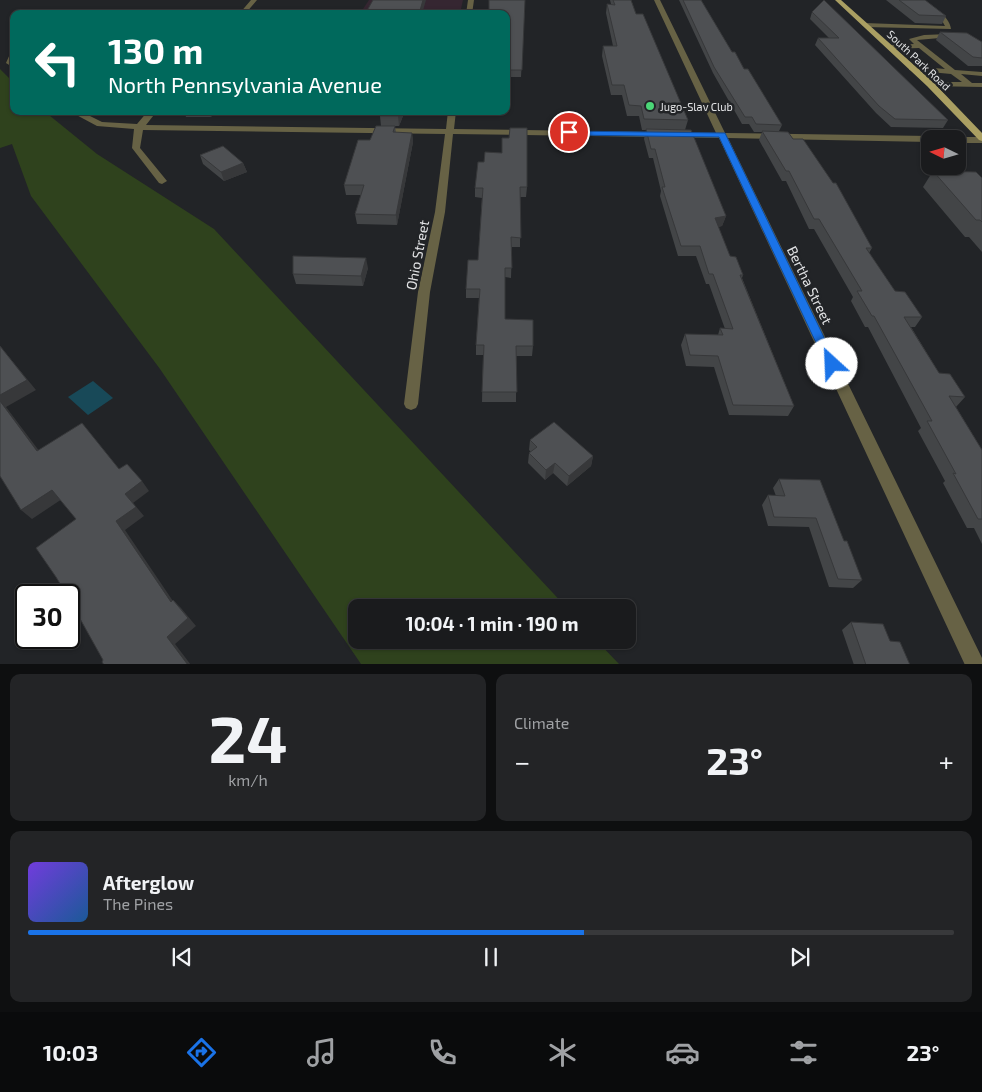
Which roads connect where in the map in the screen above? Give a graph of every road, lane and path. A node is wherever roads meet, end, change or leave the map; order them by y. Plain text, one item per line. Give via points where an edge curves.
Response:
1 (254, 0) edge
2 (657, 0) edge
3 (838, 0) edge
4 (917, 0) edge
5 (245, 10) edge
6 (865, 25) junction
7 (920, 46) junction
8 (889, 47) junction
9 (982, 49) edge
10 (912, 68) junction
11 (954, 73) junction
12 (982, 74) edge
13 (930, 84) junction
14 (969, 84) junction
15 (982, 85) edge
16 (81, 115) edge
17 (150, 115) edge
18 (451, 115) edge
19 (139, 127) junction
20 (449, 131) junction
21 (722, 134) junction
22 (921, 139) edge
23 (982, 139) edge
24 (966, 140) edge
25 (162, 181) dead end
26 (410, 404) dead end
27 (975, 664) edge

1 - 5 street
2 - 21 street, Bertha Street
3 - 6 main road, South Park Road
4 - 6 street via 944,18 949,28
6 - 8 main road, South Park Road
7 - 8 street
7 - 9 street via 912,39 919,36 957,37 969,39
7 - 11 street
8 - 10 main road, South Park Road
10 - 11 street
10 - 13 main road, South Park Road
11 - 12 street
11 - 14 street
13 - 14 street
13 - 23 main road, South Park Road
14 - 15 street
16 - 19 street via 100,124
17 - 19 street
18 - 20 street, Ohio Street
19 - 20 street
19 - 25 street via 136,148
20 - 21 street
20 - 26 street, Ohio Street via 440,212 424,292
21 - 22 street
21 - 27 street, Bertha Street
23 - 24 street

